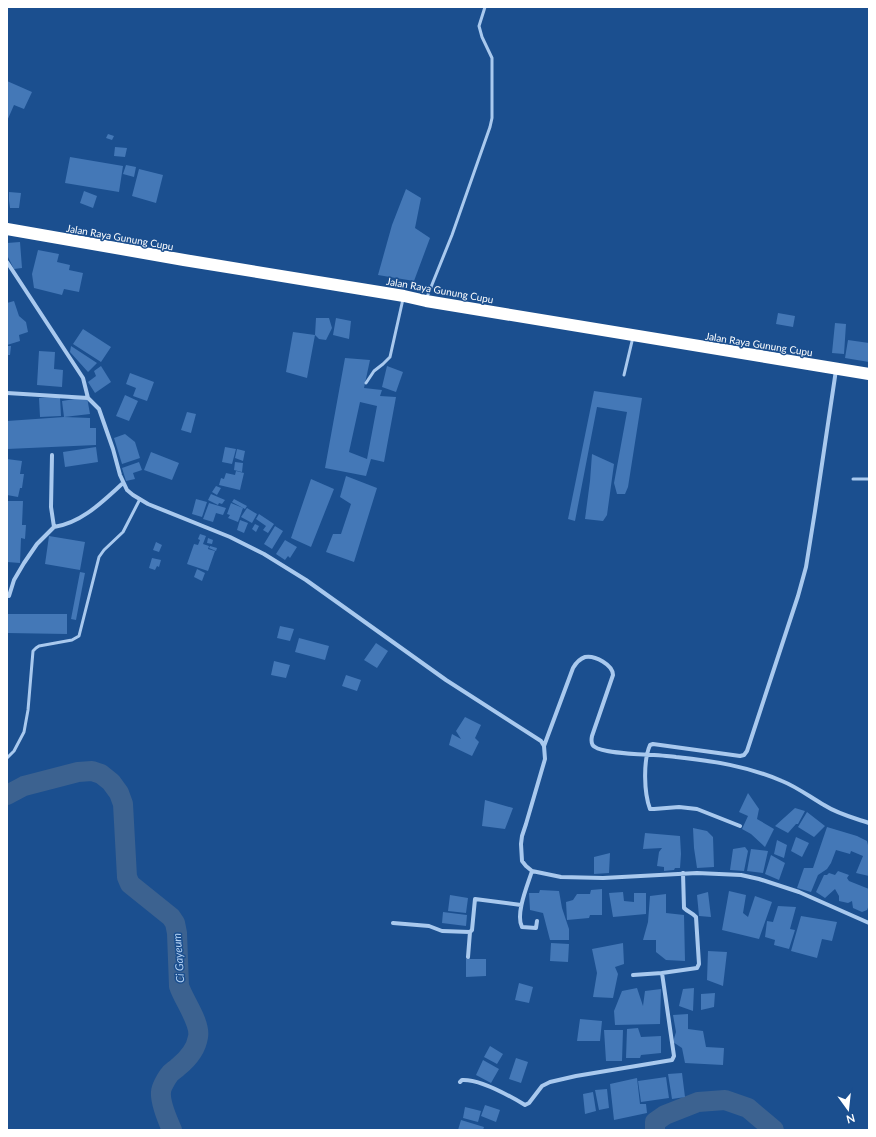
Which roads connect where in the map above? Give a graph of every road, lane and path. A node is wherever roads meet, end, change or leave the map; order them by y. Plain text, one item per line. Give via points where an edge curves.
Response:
1 (485, 7) edge
2 (7, 229) edge
3 (7, 262) edge
4 (404, 296) junction
5 (426, 301) junction
6 (633, 335) junction
7 (836, 369) junction
8 (869, 374) edge
9 (624, 375) dead end
10 (366, 383) dead end
11 (7, 393) edge
12 (88, 398) junction
13 (52, 455) dead end
14 (853, 479) dead end
15 (869, 479) edge
16 (123, 483) junction
17 (140, 499) junction
18 (54, 527) junction
19 (9, 596) dead end
20 (544, 746) junction
21 (647, 753) junction
22 (7, 758) edge
23 (869, 823) edge
24 (740, 826) dead end
25 (532, 871) junction
26 (683, 873) junction
27 (522, 905) junction
28 (537, 921) dead end
29 (393, 923) dead end
30 (869, 923) edge
31 (470, 932) junction
32 (468, 957) dead end
33 (662, 973) junction
34 (633, 975) dead end
35 (460, 1082) dead end

1 - 5 lane via 479,26 492,58 492,118 452,235
2 - 4 highway, Jalan Raya Gunung Cupu
3 - 12 street via 84,378
4 - 5 highway, Jalan Raya Gunung Cupu
4 - 10 lane via 390,357 374,371
5 - 6 highway, Jalan Raya Gunung Cupu
6 - 7 highway, Jalan Raya Gunung Cupu
6 - 9 lane
7 - 8 highway, Jalan Raya Gunung Cupu
7 - 21 street via 806,567 747,751 740,756 651,744
11 - 12 street
12 - 16 street via 99,409
13 - 18 street via 51,507
14 - 15 lane
16 - 17 street via 127,490
16 - 18 street via 76,521
17 - 20 street via 230,537 281,564 446,680 542,741
17 - 22 lane via 123,532 101,554 79,636 72,640 39,646 33,651 24,732 14,751
18 - 19 street via 24,563 14,580
20 - 21 street via 573,668 581,659 591,657 609,666 614,675 592,736 593,746 606,751
20 - 25 street via 545,759 521,844 522,861
21 - 23 street via 742,767 784,782 835,811
21 - 24 street via 645,777 650,809 679,806 697,809
25 - 26 street via 561,877 602,878
25 - 27 street
26 - 30 street via 741,875 759,879 799,892
26 - 33 street via 684,908 696,917 699,964 697,968
27 - 28 street via 519,919 522,927 536,928
27 - 31 street via 475,899
29 - 31 street via 429,926 442,931
31 - 32 street
33 - 34 street
33 - 35 street via 674,1056 672,1060 550,1082 542,1086 525,1105 481,1083 468,1079

